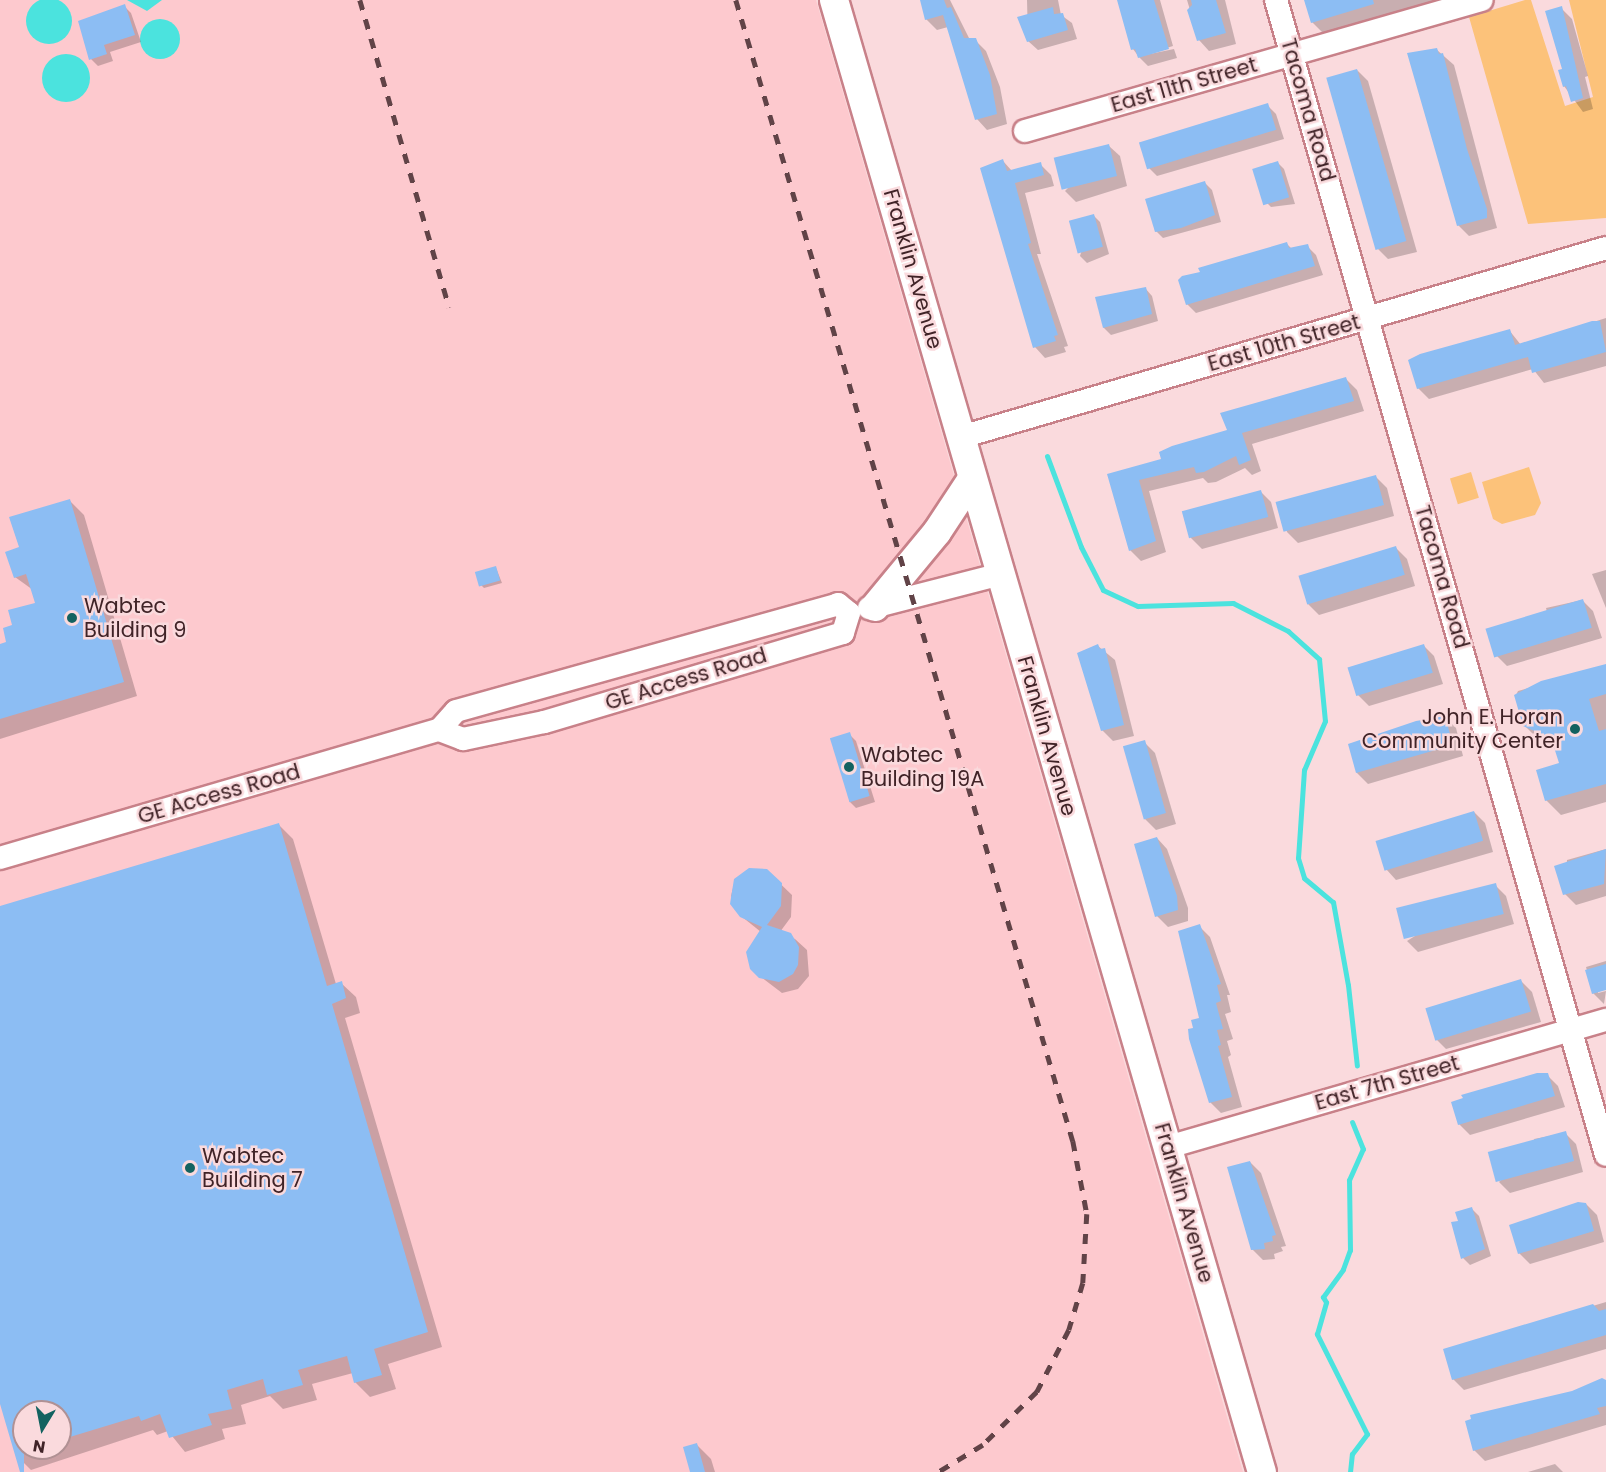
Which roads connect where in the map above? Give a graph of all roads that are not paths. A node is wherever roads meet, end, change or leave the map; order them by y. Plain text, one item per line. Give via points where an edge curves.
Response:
1 (834, 0) edge
2 (1276, 0) edge
3 (1482, 0) edge
4 (1292, 54) junction
5 (1025, 131) dead end
6 (1606, 248) edge
7 (1368, 318) junction
8 (961, 437) junction
9 (972, 479) junction
10 (1001, 574) junction
11 (862, 610) junction
12 (439, 730) junction
13 (0, 858) edge
14 (1606, 1020) edge
15 (1571, 1030) junction
16 (1168, 1147) junction
17 (1606, 1155) edge
18 (1262, 1472) edge

1 - 8 main road, Franklin Avenue
2 - 4 street, Tacoma Road
3 - 4 street, East 11th Street
4 - 5 street, East 11th Street
4 - 7 street, Tacoma Road
6 - 7 street, East 10th Street
7 - 8 street, East 10th Street
7 - 15 street, Tacoma Road
8 - 9 main road, Franklin Avenue
9 - 10 main road, Franklin Avenue
9 - 11 main road via 937,532
10 - 11 street, GE Access Road
10 - 16 main road, Franklin Avenue
11 - 12 street, GE Access Road via 838,603 456,711
11 - 12 street, GE Access Road via 843,633 544,722 463,739
12 - 13 street, GE Access Road
14 - 15 street, East 7th Street
15 - 16 street, East 7th Street
15 - 17 street, Tacoma Road
16 - 18 main road, Franklin Avenue

